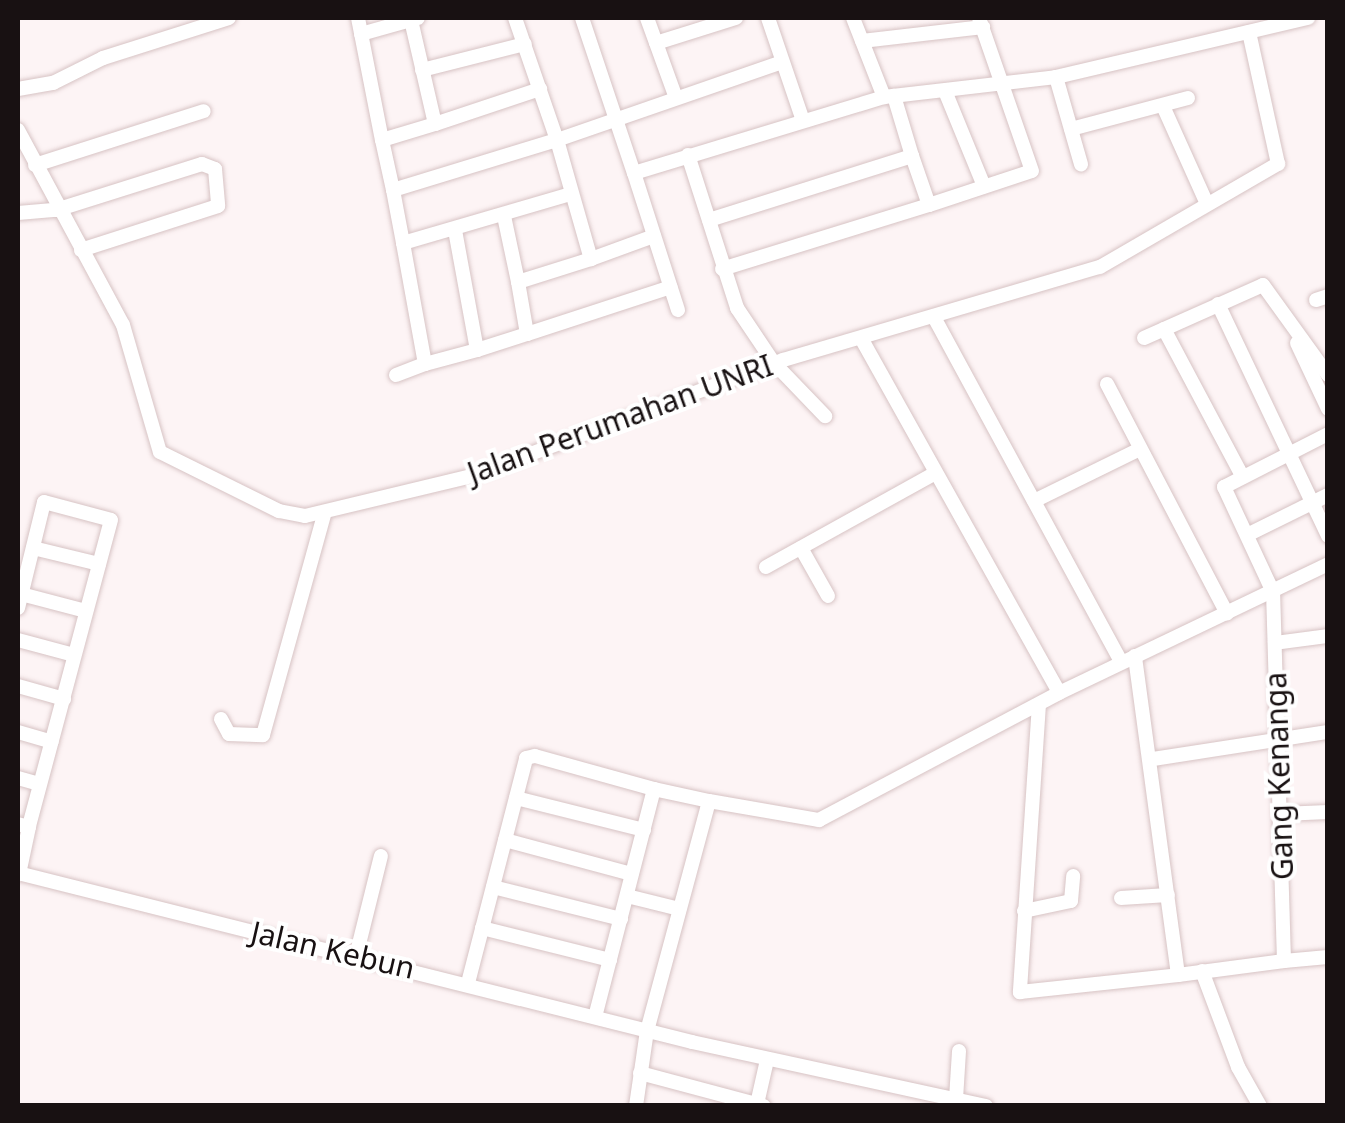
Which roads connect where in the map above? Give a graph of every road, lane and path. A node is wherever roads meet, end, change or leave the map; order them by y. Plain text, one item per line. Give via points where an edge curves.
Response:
1 (229, 18) edge
2 (358, 18) edge
3 (515, 18) edge
4 (582, 18) edge
5 (647, 18) edge
6 (736, 18) edge
7 (768, 18) edge
8 (854, 18) edge
9 (1308, 18) edge
10 (416, 19) edge
11 (981, 22) edge
12 (926, 25) edge
13 (1250, 32) junction
14 (361, 34) junction
15 (862, 40) junction
16 (656, 43) junction
17 (525, 44) junction
18 (782, 62) junction
19 (422, 70) junction
20 (1056, 77) junction
21 (1002, 84) junction
22 (540, 89) junction
23 (18, 90) edge
24 (945, 91) junction
25 (889, 97) junction
26 (676, 98) junction
27 (1188, 98) dead end
28 (1163, 106) junction
29 (204, 111) dead end
30 (802, 118) junction
31 (616, 119) junction
32 (434, 124) junction
33 (1072, 129) junction
34 (18, 130) edge
35 (382, 140) junction
36 (558, 140) junction
37 (688, 155) junction
38 (912, 156) junction
39 (1081, 164) dead end
40 (35, 165) junction
41 (634, 173) junction
42 (984, 186) junction
43 (393, 190) junction
44 (571, 194) junction
45 (1207, 204) junction
46 (929, 205) junction
47 (56, 210) junction
48 (18, 213) edge
49 (504, 216) junction
50 (709, 220) junction
51 (455, 230) junction
52 (654, 236) junction
53 (403, 243) junction
54 (81, 250) junction
55 (591, 260) junction
56 (722, 269) junction
57 (518, 282) junction
58 (671, 287) junction
59 (1218, 304) junction
60 (678, 310) dead end
61 (1285, 315) junction
62 (935, 319) junction
63 (1164, 329) junction
64 (527, 334) junction
65 (862, 338) junction
66 (1144, 338) dead end
67 (478, 350) junction
68 (774, 363) junction
69 (425, 364) junction
70 (396, 375) dead end
71 (1328, 375) edge
72 (1107, 384) dead end
73 (1328, 409) edge
74 (825, 416) dead end
75 (1328, 434) edge
76 (1140, 450) junction
77 (1288, 452) junction
78 (934, 474) junction
79 (1241, 474) junction
80 (1328, 495) edge
81 (1034, 501) junction
82 (1312, 502) junction
83 (324, 512) junction
84 (1247, 535) junction
85 (1328, 536) edge
86 (33, 548) junction
87 (801, 548) junction
88 (99, 564) junction
89 (1328, 564) edge
90 (766, 567) dead end
91 (1273, 592) junction
92 (828, 596) dead end
93 (19, 601) edge
94 (86, 611) junction
95 (1227, 614) junction
96 (1328, 636) edge
97 (18, 640) edge
98 (1274, 643) junction
99 (74, 655) junction
100 (1128, 659) junction
101 (18, 686) edge
102 (1059, 693) junction
103 (64, 699) junction
104 (1039, 704) junction
105 (221, 719) dead end
106 (18, 732) edge
107 (1328, 732) edge
108 (1277, 738) junction
109 (52, 742) junction
110 (1153, 759) junction
111 (18, 778) edge
112 (39, 784) junction
113 (654, 789) junction
114 (516, 798) junction
115 (709, 801) junction
116 (1328, 812) edge
117 (1282, 814) junction
118 (23, 826) edge
119 (644, 830) junction
120 (505, 840) junction
121 (382, 856) dead end
122 (18, 874) edge
123 (632, 874) junction
124 (1073, 876) dead end
125 (493, 887) junction
126 (1168, 895) junction
127 (626, 896) junction
128 (1121, 898) dead end
129 (679, 909) junction
130 (1024, 911) junction
131 (621, 919) junction
132 (482, 928) junction
133 (356, 956) junction
134 (1328, 956) edge
135 (610, 960) junction
136 (1284, 960) junction
137 (1202, 971) junction
138 (1178, 974) junction
139 (468, 983) junction
140 (596, 1014) junction
141 (647, 1030) junction
142 (959, 1051) dead end
143 (767, 1060) junction
144 (640, 1073) junction
145 (887, 1086) junction
146 (953, 1100) edge
147 (761, 1105) edge
148 (636, 1106) edge
149 (897, 1106) edge
150 (986, 1106) edge
151 (1260, 1106) edge

1 - 23 street
2 - 14 street
3 - 17 street
4 - 31 street
5 - 16 street
6 - 16 street
7 - 18 street
8 - 15 street
9 - 13 street
10 - 14 street
10 - 19 street
11 - 12 street
11 - 21 street
12 - 15 street
13 - 20 street
13 - 45 street, Jalan Perumahan UNRI via 1278,164
14 - 35 street
15 - 25 street
16 - 26 street
17 - 19 street
17 - 22 street
18 - 26 street
18 - 30 street
19 - 32 street
20 - 21 street
20 - 33 street
21 - 24 street
21 - 42 street via 1032,170
22 - 32 street
22 - 36 street
24 - 25 street
24 - 42 street
25 - 30 street
25 - 38 street
26 - 31 street
27 - 28 street
28 - 33 street
28 - 45 street
29 - 40 street
30 - 37 street
31 - 36 street
31 - 41 street
32 - 35 street
33 - 39 street
34 - 40 street, Jalan Perumahan UNRI
35 - 43 street
36 - 43 street
36 - 44 street
37 - 41 street
37 - 50 street
38 - 46 street
38 - 50 street
40 - 47 street, Jalan Perumahan UNRI
41 - 52 street
42 - 46 street
43 - 53 street
44 - 49 street
44 - 55 street
45 - 62 street, Jalan Perumahan UNRI via 1094,269
46 - 56 street
47 - 48 street
47 - 54 street, Jalan Perumahan UNRI
47 - 54 street via 202,164 214,169 218,206
49 - 51 street
49 - 57 street
50 - 56 street
51 - 53 street
51 - 67 street
52 - 55 street
52 - 58 street
53 - 69 street
54 - 83 street, Jalan Perumahan UNRI via 130,342 160,452 287,514
55 - 57 street
56 - 68 street via 737,308
57 - 64 street
58 - 60 street
58 - 64 street
59 - 61 street via 1263,285
59 - 63 street
59 - 77 street
61 - 71 street
61 - 73 street
62 - 65 street, Jalan Perumahan UNRI
62 - 81 street
63 - 66 street
63 - 79 street
64 - 67 street
65 - 68 street, Jalan Perumahan UNRI
65 - 78 street
67 - 69 street
68 - 74 street
68 - 83 street, Jalan Perumahan UNRI via 495,468
69 - 70 street
72 - 76 street
75 - 77 street
76 - 81 street
76 - 95 street
77 - 79 street
77 - 82 street
78 - 87 street
78 - 102 street
79 - 84 street via 1224,486
80 - 82 street
81 - 100 street
82 - 84 street
82 - 85 street
83 - 105 street via 262,735 256,740 228,734
84 - 91 street
86 - 88 street
86 - 88 street via 47,501 111,520
86 - 93 street
87 - 90 street
87 - 92 street
88 - 94 street
89 - 91 street
91 - 95 street
91 - 98 street, Gang Kenanga
93 - 94 street
94 - 99 street
95 - 100 street
96 - 98 street
97 - 99 street
98 - 108 street, Gang Kenanga
99 - 103 street
100 - 102 street
100 - 110 street
101 - 103 street
102 - 104 street
103 - 109 street
104 - 115 street via 819,820
104 - 130 street
106 - 109 street
107 - 108 street
108 - 110 street
108 - 117 street, Gang Kenanga
109 - 112 street
110 - 126 street
111 - 112 street
112 - 118 street
113 - 114 street via 531,755
113 - 115 street
113 - 119 street
114 - 119 street
114 - 120 street
115 - 129 street
116 - 117 street
117 - 136 street, Gang Kenanga
118 - 122 street
119 - 123 street
120 - 123 street
120 - 125 street
121 - 133 street
122 - 133 street, Jalan Kebun
123 - 127 street
124 - 130 street via 1071,901
125 - 131 street
125 - 132 street
126 - 128 street
126 - 138 street
127 - 129 street
127 - 131 street
129 - 141 street
130 - 138 street via 1018,986 1024,995
131 - 135 street
132 - 135 street
132 - 139 street
133 - 139 street, Jalan Kebun
134 - 136 street
135 - 140 street
136 - 137 street
137 - 138 street
137 - 151 street via 1238,1068
139 - 140 street, Jalan Kebun
140 - 141 street, Jalan Kebun
141 - 143 street, Jalan Kebun
141 - 144 street
142 - 146 street
143 - 145 street, Jalan Kebun
143 - 147 street
144 - 147 street
144 - 148 street
145 - 146 street, Jalan Kebun
145 - 149 street
146 - 150 street, Jalan Kebun

